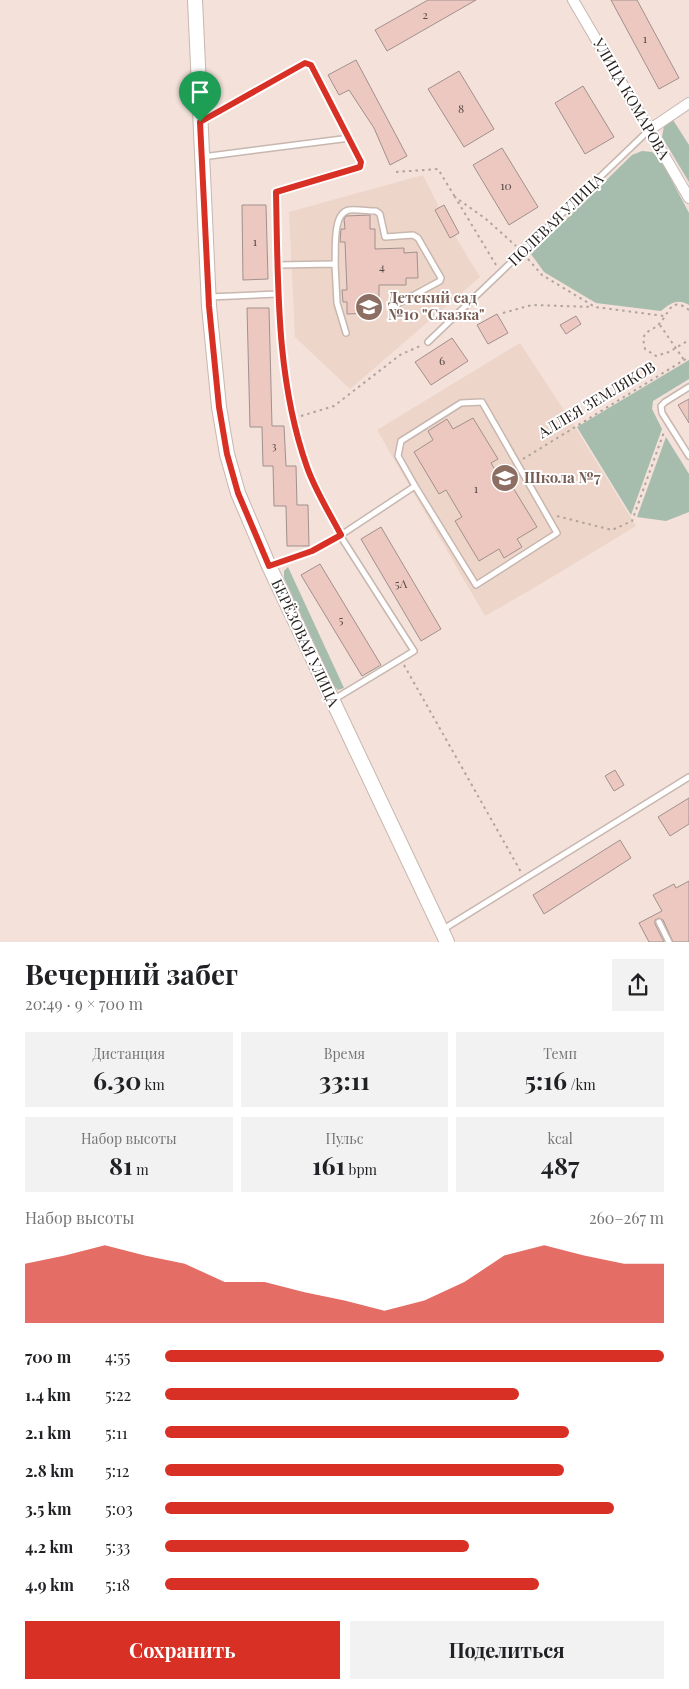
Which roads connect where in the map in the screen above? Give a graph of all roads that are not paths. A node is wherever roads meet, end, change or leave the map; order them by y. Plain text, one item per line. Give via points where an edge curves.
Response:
1 (195, 0) edge
2 (573, 0) edge
3 (689, 103) edge
4 (200, 122) junction
5 (649, 130) junction
6 (350, 138) junction
7 (202, 157) junction
8 (689, 198) edge
9 (335, 264) junction
10 (277, 266) junction
11 (278, 294) junction
12 (208, 297) junction
13 (392, 307) dead end
14 (346, 333) dead end
15 (428, 342) road end
16 (689, 386) edge
17 (689, 456) edge
18 (415, 486) junction
19 (341, 535) junction
20 (269, 566) junction
21 (332, 700) junction
22 (689, 776) edge
23 (659, 922) dead end
24 (444, 936) edge
25 (669, 942) edge

1 - 4 street, БЕРЁЗОВАЯ УЛИЦА
2 - 5 street, УЛИЦА КОМАРОВА
3 - 5 street, ПОЛЕВАЯ УЛИЦА
4 - 6 lane via 305,63 311,65
4 - 7 street, БЕРЁЗОВАЯ УЛИЦА
5 - 8 street, УЛИЦА КОМАРОВА
5 - 15 lane, ПОЛЕВАЯ УЛИЦА
6 - 7 lane
6 - 10 lane via 361,162 360,167 276,192
7 - 12 street, БЕРЁЗОВАЯ УЛИЦА
9 - 10 lane
9 - 13 lane via 339,216 349,210 376,211 380,214 386,237 413,235 418,238 440,281
9 - 14 lane via 337,303
10 - 11 lane
11 - 12 lane
11 - 19 lane via 287,394 307,468
12 - 20 street, БЕРЁЗОВАЯ УЛИЦА via 227,454 238,493
16 - 17 lane via 661,406 662,413
18 - 18 lane via 398,456 401,441 461,403 482,402 557,533 476,585
18 - 19 lane
19 - 20 lane via 312,551
19 - 21 lane via 414,651
20 - 21 street, БЕРЁЗОВАЯ УЛИЦА
21 - 24 street, БЕРЁЗОВАЯ УЛИЦА
22 - 24 lane via 524,879
23 - 25 lane

